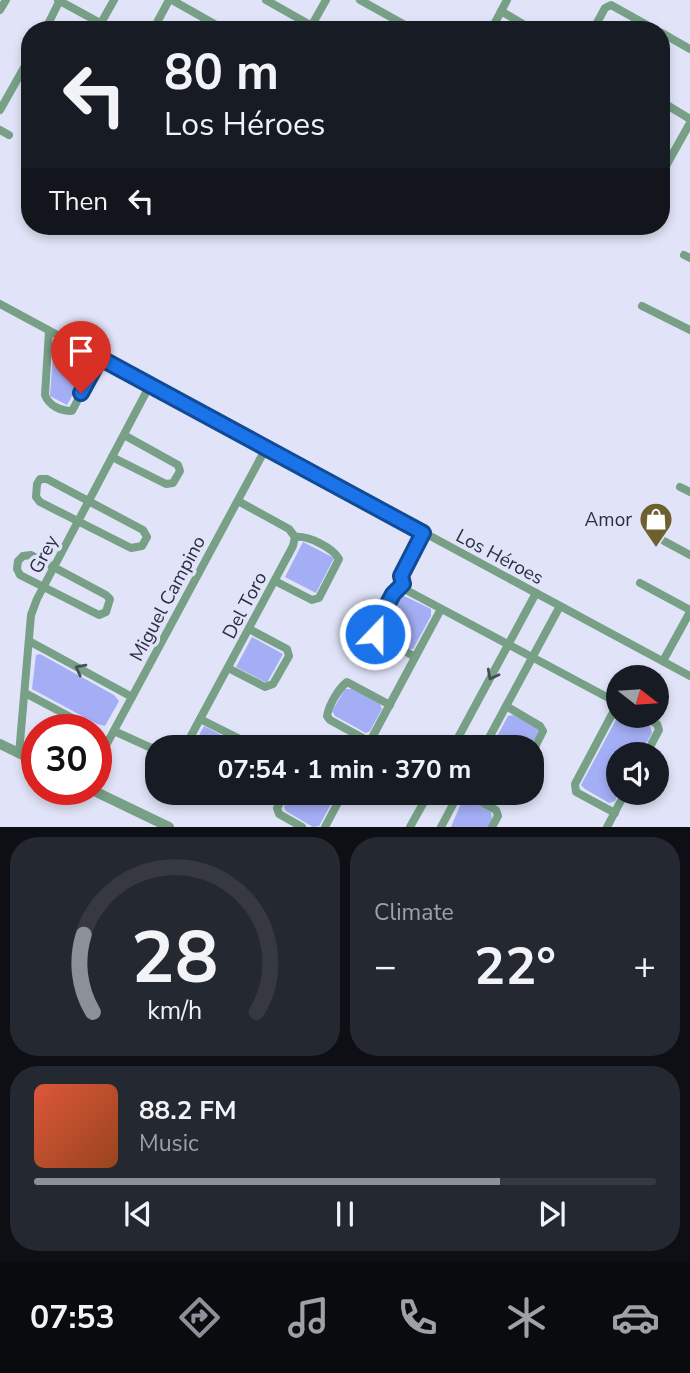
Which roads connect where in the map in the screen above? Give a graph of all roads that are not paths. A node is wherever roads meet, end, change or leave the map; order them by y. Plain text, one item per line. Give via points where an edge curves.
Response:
1 (6, 0) edge
2 (59, 0) edge
3 (114, 0) edge
4 (171, 0) edge
5 (266, 0) edge
6 (326, 0) edge
7 (360, 0) edge
8 (505, 1) edge
9 (374, 3) edge
10 (0, 10) edge
11 (501, 11) junction
12 (49, 21) edge
13 (97, 21) edge
14 (102, 21) edge
15 (158, 21) edge
16 (209, 21) edge
17 (301, 21) edge
18 (316, 21) edge
19 (401, 21) edge
20 (496, 21) edge
21 (518, 21) edge
22 (598, 21) edge
23 (640, 21) edge
24 (670, 38) edge
25 (690, 49) edge
26 (21, 73) edge
27 (670, 107) edge
28 (0, 110) edge
29 (690, 121) edge
30 (0, 130) edge
31 (9, 135) dead end
32 (670, 158) edge
33 (0, 306) edge
34 (642, 306) dead end
35 (690, 330) edge
36 (50, 331) junction
37 (100, 358) junction
38 (150, 385) junction
39 (124, 435) junction
40 (267, 448) junction
41 (112, 457) junction
42 (680, 487) dead end
43 (690, 492) edge
44 (238, 501) junction
45 (89, 502) junction
46 (78, 522) junction
47 (423, 533) junction
48 (295, 537) junction
49 (664, 541) dead end
50 (690, 555) edge
51 (54, 568) junction
52 (275, 581) junction
53 (640, 583) dead end
54 (403, 584) junction
55 (44, 587) junction
56 (537, 593) junction
57 (560, 606) junction
58 (441, 609) junction
59 (690, 611) edge
60 (249, 629) junction
61 (29, 641) junction
62 (509, 644) junction
63 (533, 656) junction
64 (415, 657) junction
65 (663, 661) junction
66 (228, 668) junction
67 (690, 676) edge
68 (25, 693) junction
69 (606, 696) edge
70 (132, 697) junction
71 (390, 705) junction
72 (506, 706) junction
73 (65, 714) edge
74 (200, 719) junction
75 (606, 726) edge
76 (112, 734) joint
77 (191, 735) edge
78 (232, 735) edge
79 (354, 735) edge
80 (374, 735) edge
81 (460, 735) edge
82 (492, 735) edge
83 (541, 735) edge
84 (0, 744) edge
85 (145, 746) edge
86 (19, 754) joint
87 (112, 800) edge
88 (279, 805) edge
89 (337, 805) edge
90 (422, 805) edge
91 (454, 805) edge
92 (486, 805) edge
93 (619, 805) edge
94 (615, 813) junction
95 (169, 827) edge
96 (302, 827) edge
97 (325, 827) edge
98 (410, 827) edge
99 (441, 827) edge
100 (492, 827) edge
101 (607, 827) edge

1 - 10 street
2 - 12 street
2 - 13 street
3 - 14 street
4 - 15 street
4 - 16 street
5 - 17 street
6 - 18 street
7 - 9 street
8 - 11 street
9 - 19 street
11 - 20 street
11 - 21 street
22 - 23 street via 611,5
24 - 25 street
26 - 28 street
27 - 29 street
29 - 32 street
30 - 31 street
33 - 36 street, Los Héroes
34 - 35 street
36 - 37 street, Los Héroes
36 - 37 street via 47,402 72,411
37 - 38 street, Los Héroes
38 - 39 street, Grey
38 - 40 street, Los Héroes
39 - 41 street, Grey
39 - 41 street via 180,471 173,483 166,484
40 - 44 street, Miguel Campino
40 - 47 street, Los Héroes
41 - 45 street, Grey
42 - 43 street
44 - 48 street
44 - 70 street, Miguel Campino
45 - 46 street, Grey
45 - 46 street via 47,479 37,484 40,502
45 - 46 street via 143,530 142,546 131,548
46 - 51 street, Grey
47 - 54 street via 401,576
47 - 56 street, Los Héroes
48 - 52 street, Del Toro
48 - 52 street via 313,541 339,559 319,598 312,600
49 - 50 street
51 - 55 street, Grey
51 - 55 street via 31,555 18,561 20,575
51 - 55 street via 106,595 110,605 99,615
52 - 60 street, Del Toro
53 - 59 street
54 - 58 street
54 - 64 street via 393,594 375,634
55 - 61 street, Grey via 32,615
56 - 57 street, Los Héroes
56 - 62 street
57 - 63 street
57 - 65 street, Los Héroes
58 - 62 street
58 - 64 street
59 - 65 street
60 - 66 street, Del Toro
60 - 66 street via 287,649 289,656 279,675 265,687
61 - 68 street, Grey
70 -> 61 street
62 - 63 street
62 -> 81 street
63 - 69 street
63 - 72 street
64 - 71 street
65 - 67 street, Los Héroes
66 - 74 street, Del Toro
68 - 73 street
68 - 86 street, Grey
70 - 76 street, Miguel Campino
71 - 79 street via 347,682 342,686 327,716
71 - 80 street
72 - 82 street
72 - 83 street via 540,726
74 - 77 street, Del Toro
74 - 78 street
75 - 94 street via 575,785 576,792
76 - 85 street
84 - 86 street
87 - 95 street
88 - 96 street via 279,814
89 - 97 street
90 - 98 street
91 - 99 street
92 - 100 street via 498,816
93 - 94 street
94 - 101 street

